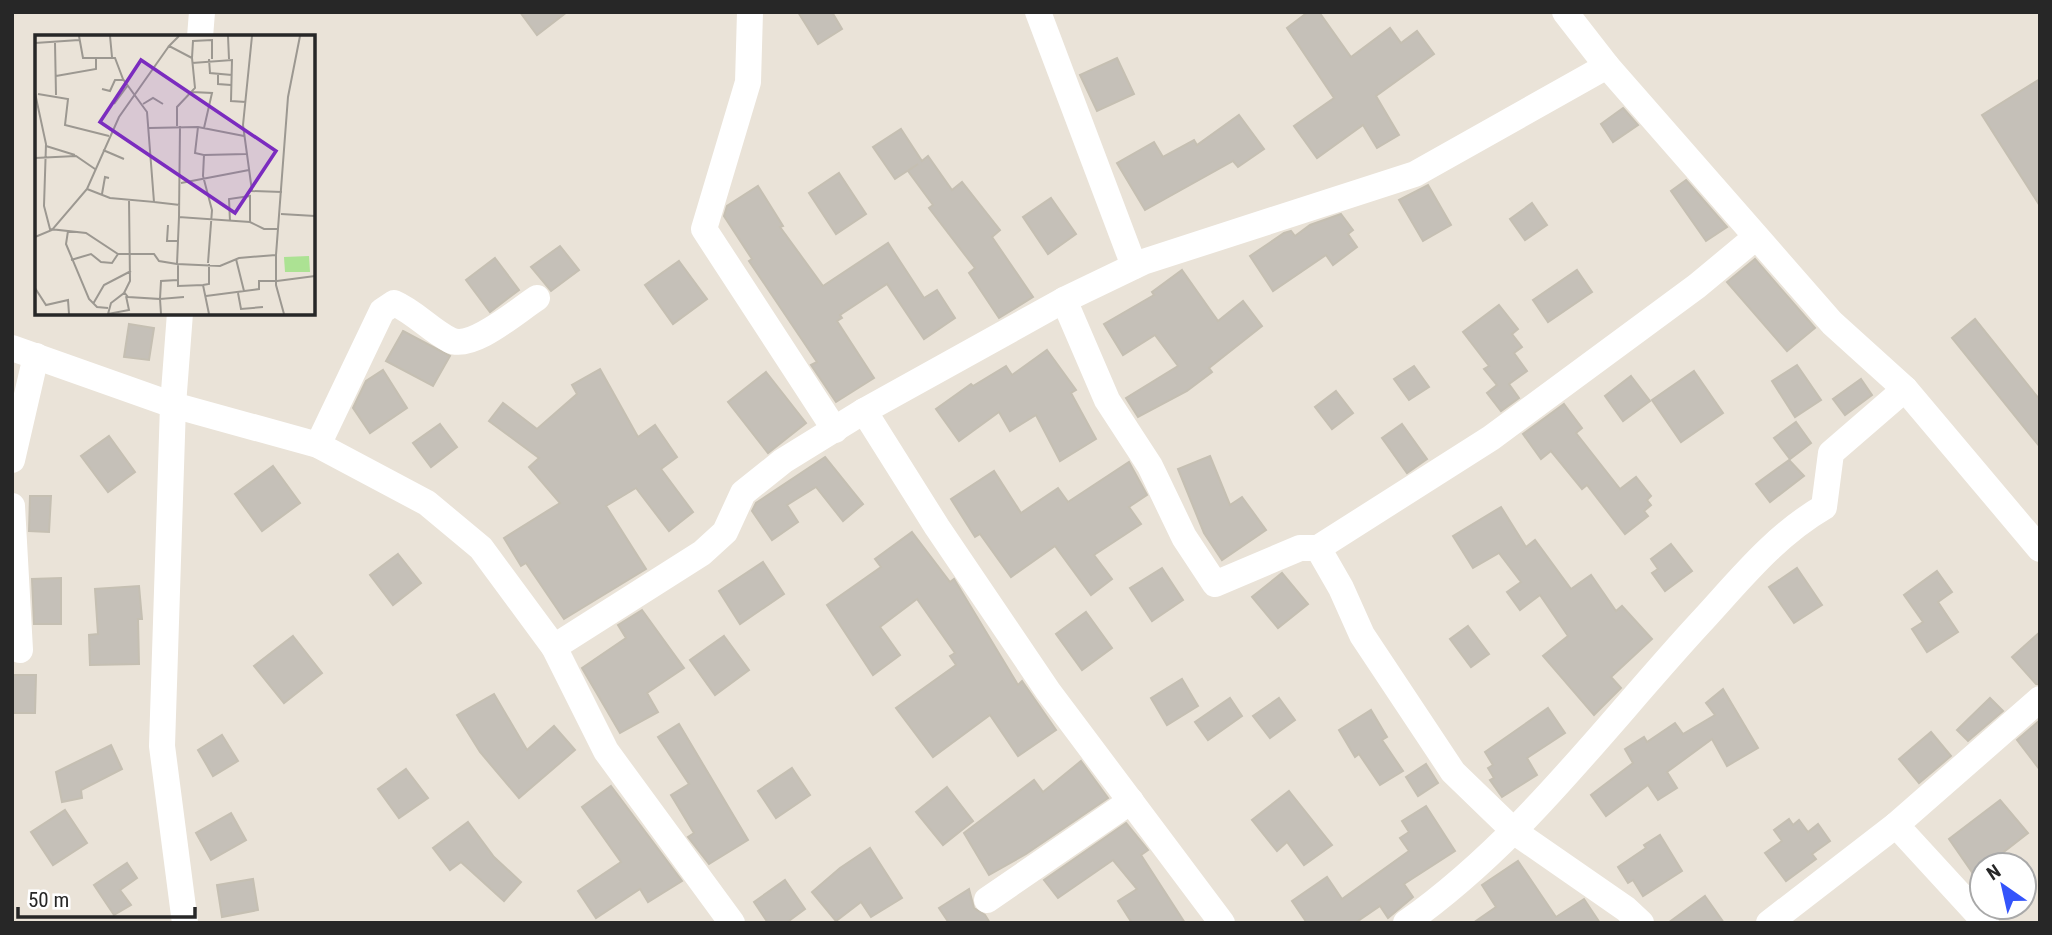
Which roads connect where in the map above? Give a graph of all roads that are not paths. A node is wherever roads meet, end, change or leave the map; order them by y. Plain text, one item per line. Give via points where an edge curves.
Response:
1 (202, 12) edge
2 (750, 12) edge
3 (1038, 12) edge
4 (1565, 12) edge
5 (200, 35) edge
6 (1607, 66) junction
7 (1756, 237) junction
8 (1134, 266) junction
9 (537, 298) dead end
10 (1063, 300) junction
11 (180, 315) edge
12 (24, 352) edge
13 (1905, 389) junction
14 (173, 405) junction
15 (864, 411) junction
16 (835, 430) junction
17 (318, 445) junction
18 (12, 460) edge
19 (12, 506) edge
20 (1318, 548) junction
21 (2040, 550) edge
22 (554, 647) junction
23 (20, 649) dead end
24 (2040, 699) edge
25 (1130, 801) junction
26 (1896, 825) junction
27 (1515, 832) junction
28 (987, 900) dead end
29 (1637, 922) edge
30 (185, 923) edge
31 (732, 923) edge
32 (1222, 923) edge
33 (1406, 923) edge
34 (1769, 923) edge
35 (1986, 923) edge

1 - 5 street
2 - 16 street via 748,82 704,229
3 - 8 street
4 - 6 street
6 - 7 street
6 - 8 street via 1415,174
7 - 13 street via 1832,323
7 - 20 street via 1491,438
8 - 10 street
9 - 17 street via 464,342 452,341 394,303 382,311
10 - 15 street
10 - 20 street via 1107,400 1150,466 1184,537 1215,584 1300,548
11 - 14 street
12 - 14 street
12 - 18 street
13 - 21 street
13 - 27 street via 1830,453 1824,507 1764,554
14 - 17 street
14 - 30 street via 162,746
15 - 16 street
15 - 25 street via 1041,680
16 - 22 street via 783,461 743,493 725,532 702,553
17 - 22 street via 427,503 481,548
19 - 23 street
20 - 27 street via 1362,635 1453,772
22 - 31 street via 606,751
24 - 26 street
25 - 28 street
25 - 32 street
26 - 34 street
26 - 35 street
27 - 29 street
27 - 33 street

